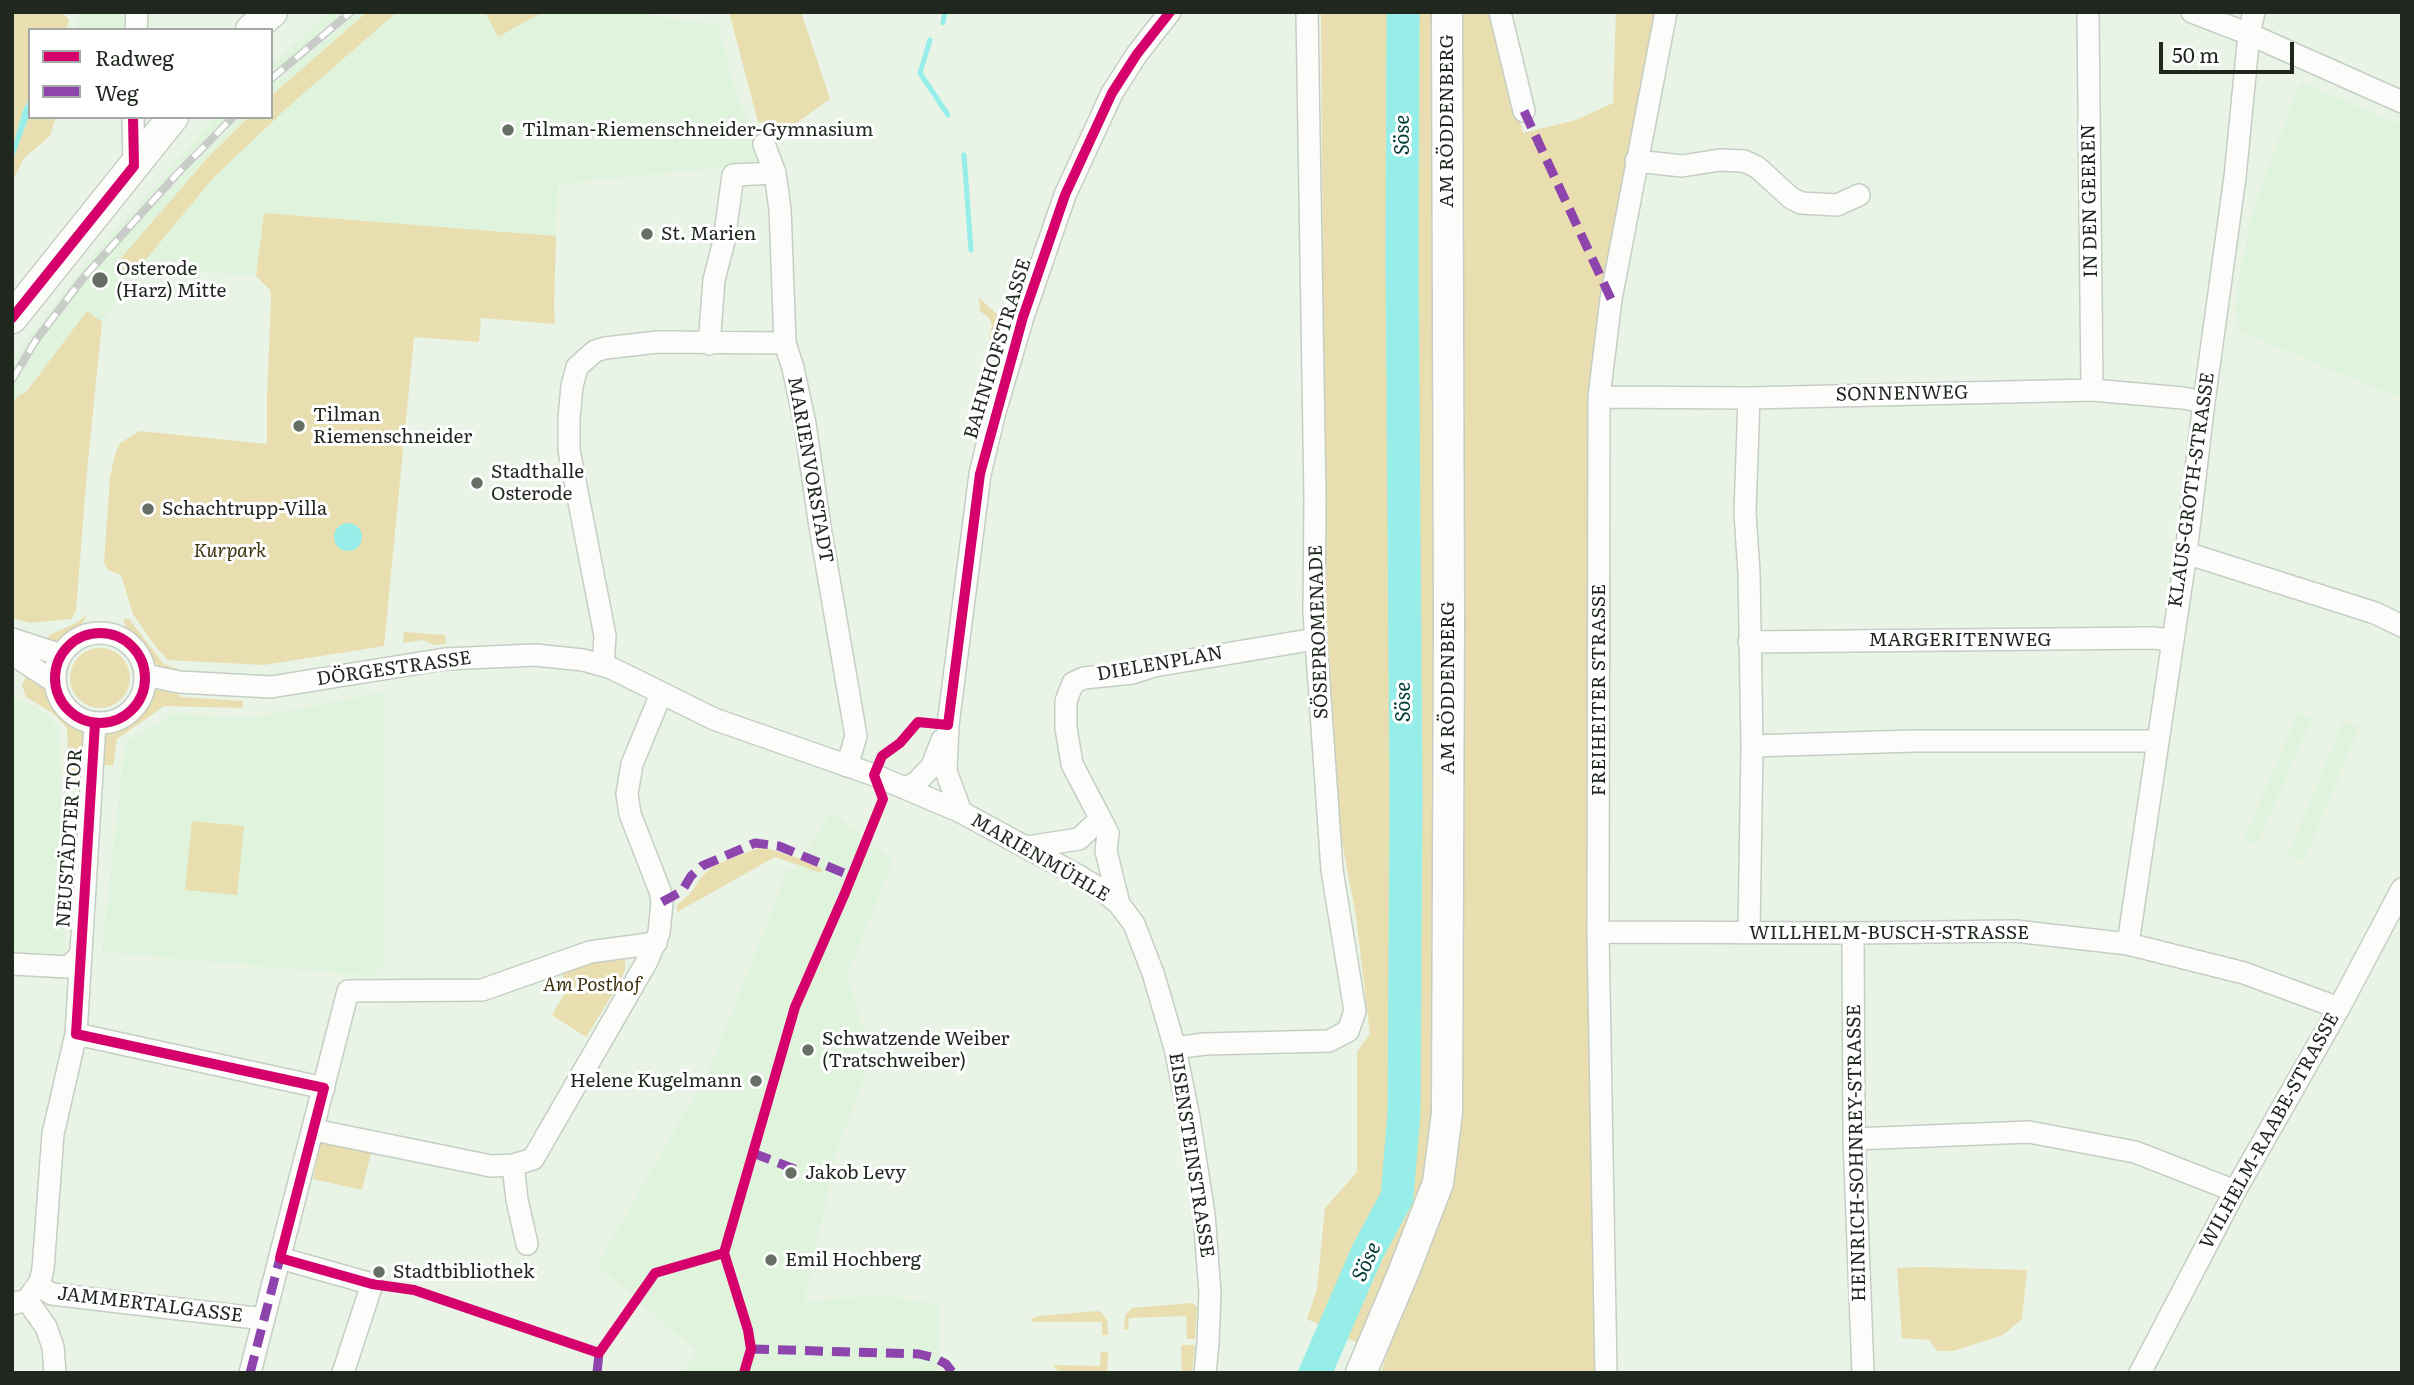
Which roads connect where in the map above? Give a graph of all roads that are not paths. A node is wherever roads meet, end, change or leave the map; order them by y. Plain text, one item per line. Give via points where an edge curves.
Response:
1 (272, 12) edge
2 (1170, 12) edge
3 (1307, 12) edge
4 (1447, 12) edge
5 (1500, 12) edge
6 (1665, 12) edge
7 (2088, 12) edge
8 (2192, 12) edge
9 (2254, 12) edge
10 (253, 28) edge
11 (2249, 34) junction
12 (2401, 100) edge
13 (1524, 111) dead end
14 (133, 119) edge
15 (171, 119) edge
16 (764, 144) dead end
17 (1636, 161) junction
18 (134, 166) junction
19 (775, 173) junction
20 (1859, 195) dead end
21 (12, 318) edge
22 (785, 343) junction
23 (709, 344) junction
24 (2092, 390) junction
25 (1599, 397) junction
26 (1749, 398) junction
27 (2204, 402) junction
28 (2186, 553) junction
29 (2402, 626) edge
30 (12, 639) edge
31 (1315, 639) junction
32 (2172, 640) junction
33 (1749, 642) junction
34 (12, 654) edge
35 (61, 655) junction
36 (603, 666) junction
37 (145, 675) junction
38 (55, 682) junction
39 (661, 694) junction
40 (95, 723) junction
41 (948, 725) junction
42 (2157, 741) junction
43 (1752, 746) junction
44 (846, 766) junction
45 (904, 788) junction
46 (1084, 788) joint
47 (961, 812) junction
48 (1104, 826) junction
49 (1027, 847) junction
50 (2402, 890) edge
51 (1119, 904) junction
52 (1598, 932) junction
53 (1749, 932) junction
54 (1853, 933) junction
55 (656, 943) junction
56 (2128, 944) junction
57 (80, 955) junction
58 (12, 964) edge
59 (2339, 1008) junction
60 (76, 1034) junction
61 (1175, 1048) junction
62 (324, 1088) junction
63 (314, 1130) junction
64 (1854, 1139) junction
65 (513, 1165) junction
66 (2235, 1191) junction
67 (527, 1244) dead end
68 (281, 1258) junction
69 (29, 1293) edge
70 (264, 1319) junction
71 (1366, 1361) edge
72 (55, 1373) edge
73 (250, 1373) edge
74 (343, 1373) edge
75 (1205, 1373) edge
76 (1606, 1373) edge
77 (1863, 1373) edge
78 (2140, 1373) edge

1 - 10 main road
2 - 41 street, BAHNHOFSTRASSE via 1112,93 1065,195 1023,317 980,474
3 - 31 street, SÖSEPROMENADE
4 - 71 main road, AM RÖDDENBERG via 1447,1113 1438,1182
5 - 13 street
6 - 17 street, FREIHEITER STRASSE
7 - 24 street, IN DEN GEEREN
8 - 11 street
9 - 11 street, KLAUS-GROTH-STRASSE
11 - 12 street
11 - 27 street, KLAUS-GROTH-STRASSE
14 - 18 street
15 - 18 main road
16 - 19 street, MARIENVORSTADT
17 - 20 street via 1682,166 1744,161 1801,203 1837,205
17 - 25 street, FREIHEITER STRASSE
18 - 21 main road
19 - 22 street, MARIENVORSTADT
19 - 23 street via 733,175 714,281
22 - 23 street
22 - 44 street, MARIENVORSTADT via 805,424 856,736
23 - 36 street via 657,342 605,348 594,351 578,367 572,386 569,450 605,636
24 - 26 street, SONNENWEG
24 - 27 street, SONNENWEG
25 - 26 street, SONNENWEG
25 - 52 street, FREIHEITER STRASSE
26 - 33 street via 1745,513
27 - 28 street, KLAUS-GROTH-STRASSE
28 - 29 street via 2375,613
28 - 32 street, KLAUS-GROTH-STRASSE
30 - 35 street
31 - 46 street, DIELENPLAN via 1073,683 1066,701 1066,729 1072,764
31 - 61 street, SÖSEPROMENADE via 1333,879 1355,1011 1348,1031 1329,1041
32 - 33 street, MARGERITENWEG
32 - 42 street, KLAUS-GROTH-STRASSE
33 - 43 street
34 - 38 street
35 - 37 street via 79,638 110,634 132,646
35 - 38 street
36 - 37 street, DÖRGESTRASSE via 553,655 464,657 271,687 178,682
36 - 39 street, DÖRGESTRASSE
37 - 40 street via 139,701 131,711 108,723
38 - 40 street via 68,710
39 - 44 street, DÖRGESTRASSE via 714,719
39 - 55 street via 632,764 627,794 660,891
40 - 57 street, NEUSTÄDTER TOR
41 - 45 street via 932,766
41 - 47 street via 946,771
42 - 43 street
42 - 56 street, KLAUS-GROTH-STRASSE
43 - 53 street
44 - 45 street, DÖRGESTRASSE
45 - 47 street, MARIENMÜHLE
46 - 48 street, EISENSTEINSTRASSE
47 - 49 street, MARIENMÜHLE
48 - 49 street via 1079,839
48 - 51 street, EISENSTEINSTRASSE
49 - 51 street, MARIENMÜHLE
50 - 59 street, WILHELM-RAABE-STRASSE
51 - 61 street, EISENSTEINSTRASSE via 1139,936
52 - 53 street, WILLHELM-BUSCH-STRASSE
52 - 76 street, FREIHEITER STRASSE
53 - 54 street, WILLHELM-BUSCH-STRASSE
54 - 56 street, WILLHELM-BUSCH-STRASSE via 2015,931
54 - 64 street, HEINRICH-SOHNREY-STRASSE
55 - 62 street via 590,952 482,990 348,991
55 - 65 street via 533,1159
56 - 59 street, WILLHELM-BUSCH-STRASSE via 2245,973
57 - 58 street via 69,967
57 - 60 street, NEUSTÄDTER TOR
59 - 66 street, WILHELM-RAABE-STRASSE
60 - 62 street
60 - 69 street, NEUSTÄDTER TOR via 53,1134
61 - 75 street, EISENSTEINSTRASSE via 1204,1214 1210,1293
62 - 63 street
63 - 65 street via 491,1166
63 - 68 street
64 - 66 street via 2029,1132 2135,1152
64 - 77 street, HEINRICH-SOHNREY-STRASSE
65 - 67 street
66 - 78 street, WILHELM-RAABE-STRASSE
68 - 70 street
68 - 74 street via 372,1284
69 - 70 street, JAMMERTALGASSE
69 - 72 street via 53,1347
70 - 73 street

